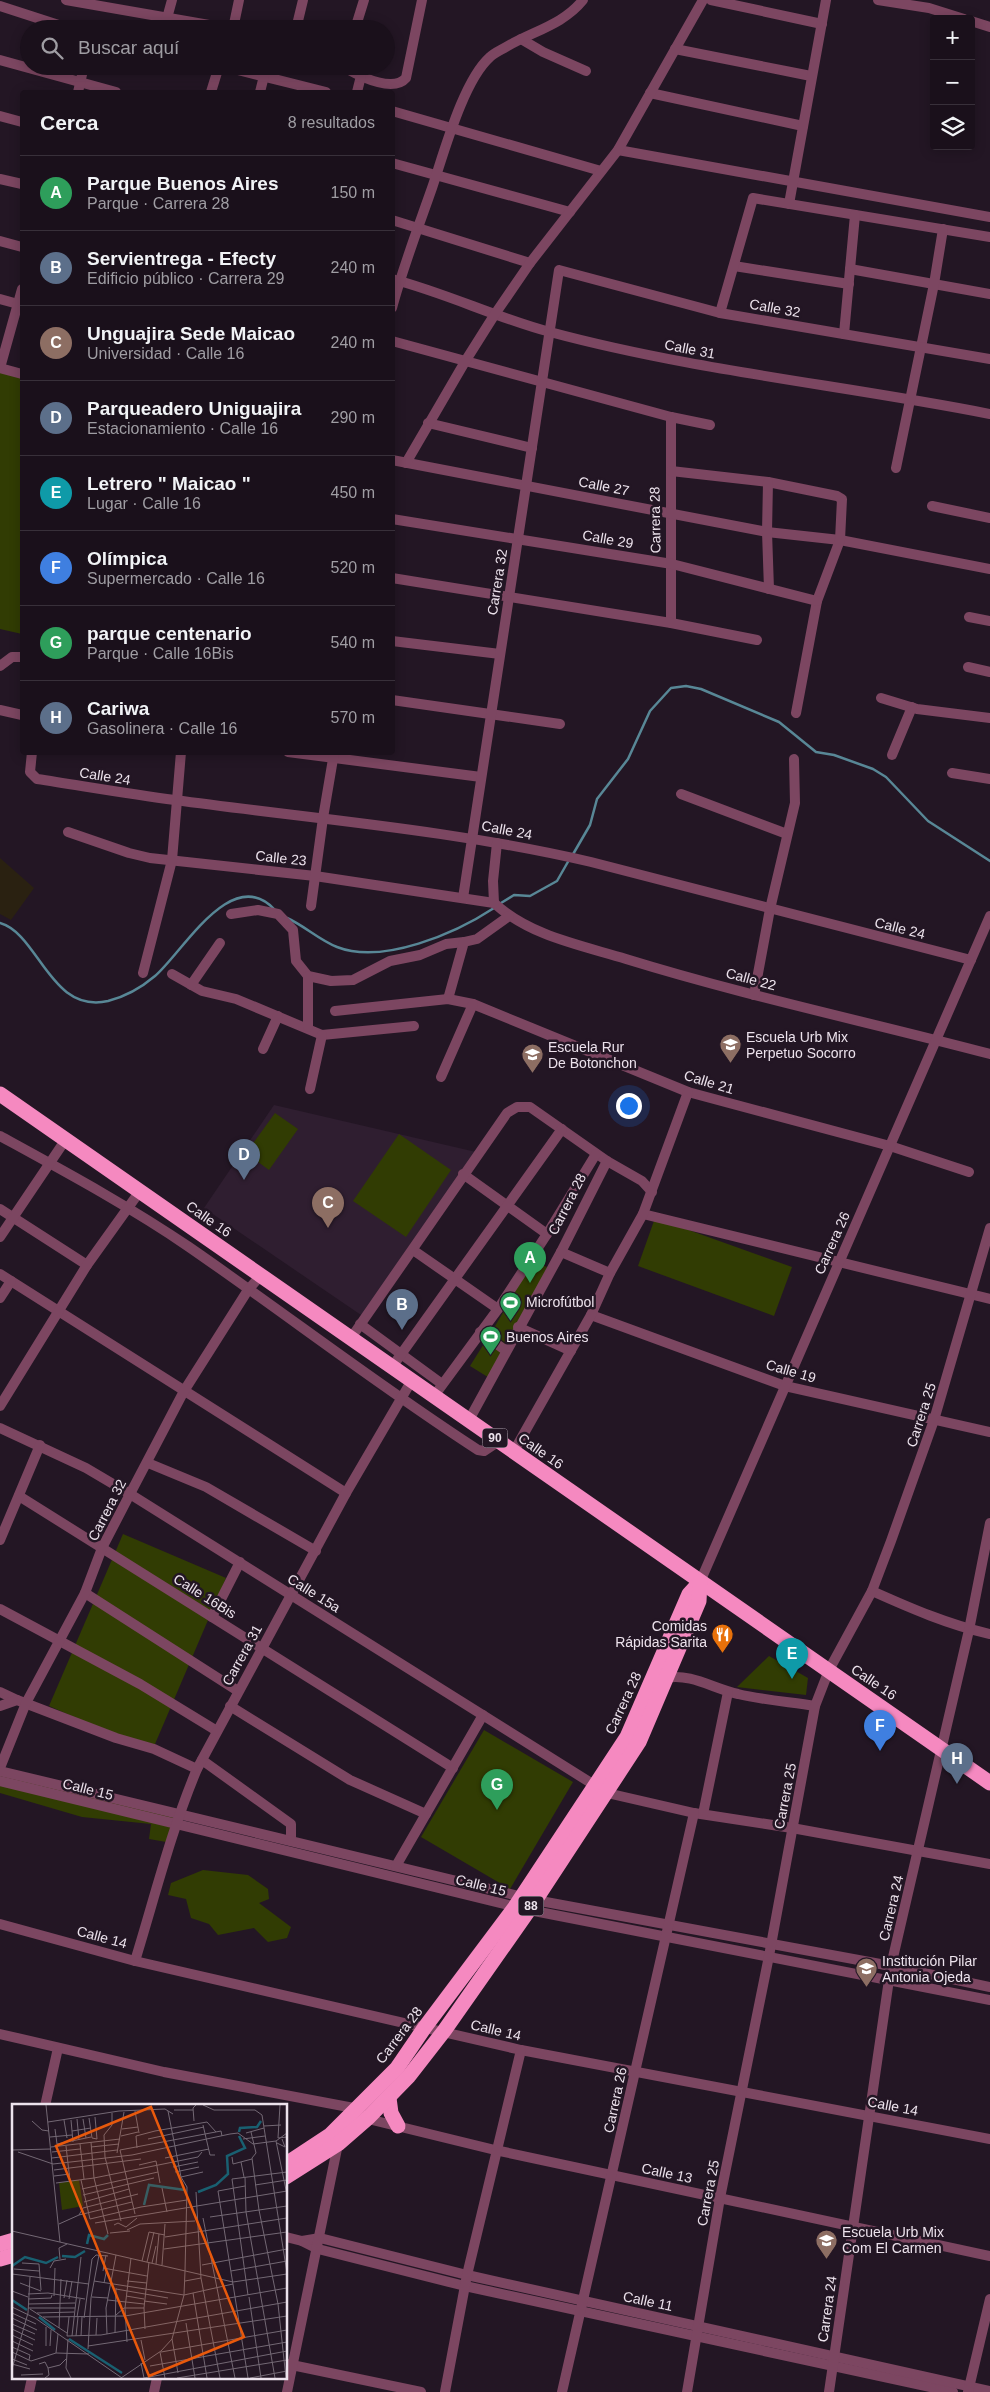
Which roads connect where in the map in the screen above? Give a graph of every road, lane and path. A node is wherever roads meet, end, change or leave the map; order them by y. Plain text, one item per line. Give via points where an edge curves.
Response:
1 (66, 0) edge
2 (172, 0) edge
3 (240, 0) edge
4 (303, 0) edge
5 (364, 0) edge
6 (422, 0) edge
7 (583, 0) edge
8 (703, 0) edge
9 (711, 0) edge
10 (826, 0) edge
11 (878, 0) edge
12 (116, 4) edge
13 (0, 6) edge
14 (951, 15) edge
15 (167, 18) junction
16 (43, 20) edge
17 (179, 20) edge
18 (235, 20) edge
19 (298, 20) edge
20 (358, 20) edge
21 (975, 22) edge
22 (822, 24) junction
23 (990, 27) edge
24 (521, 38) junction
25 (675, 49) junction
26 (0, 60) edge
27 (20, 67) edge
28 (586, 71) dead end
29 (42, 75) edge
30 (82, 75) edge
31 (218, 75) edge
32 (260, 75) edge
33 (264, 76) junction
34 (361, 76) joint
35 (811, 76) junction
36 (79, 88) edge
37 (98, 90) edge
38 (212, 90) edge
39 (260, 90) edge
40 (316, 90) edge
41 (358, 90) edge
42 (650, 93) junction
43 (395, 112) edge
44 (0, 116) edge
45 (20, 121) edge
46 (803, 126) junction
47 (453, 127) junction
48 (618, 150) junction
49 (395, 164) edge
50 (601, 171) junction
51 (436, 176) junction
52 (0, 178) edge
53 (20, 183) edge
54 (791, 191) junction
55 (570, 212) junction
56 (855, 214) junction
57 (990, 217) edge
58 (395, 221) edge
59 (419, 227) junction
60 (943, 229) junction
61 (990, 237) edge
62 (0, 240) edge
63 (20, 246) edge
64 (530, 263) junction
65 (734, 266) junction
66 (850, 269) junction
67 (559, 270) joint
68 (396, 280) edge
69 (849, 284) junction
70 (934, 284) junction
71 (990, 294) edge
72 (20, 297) edge
73 (0, 299) edge
74 (18, 304) junction
75 (720, 313) junction
76 (495, 314) junction
77 (550, 332) junction
78 (844, 334) junction
79 (395, 342) edge
80 (921, 346) junction
81 (990, 359) edge
82 (466, 360) junction
83 (0, 368) edge
84 (20, 373) edge
85 (541, 382) junction
86 (910, 398) junction
87 (990, 414) edge
88 (670, 417) junction
89 (428, 424) junction
90 (710, 425) dead end
91 (532, 448) junction
92 (395, 461) edge
93 (406, 463) junction
94 (896, 468) dead end
95 (671, 471) junction
96 (768, 482) junction
97 (526, 485) junction
98 (932, 506) dead end
99 (670, 513) junction
100 (990, 518) edge
101 (395, 519) edge
102 (766, 532) junction
103 (518, 538) junction
104 (840, 540) junction
105 (672, 564) junction
106 (990, 568) edge
107 (395, 578) edge
108 (769, 589) junction
109 (509, 596) junction
110 (817, 601) junction
111 (969, 617) dead end
112 (990, 621) edge
113 (671, 622) junction
114 (757, 640) dead end
115 (395, 641) edge
116 (500, 654) junction
117 (20, 657) edge
118 (0, 666) edge
119 (968, 666) dead end
120 (990, 672) edge
121 (881, 698) dead end
122 (395, 700) edge
123 (912, 707) junction
124 (0, 710) edge
125 (796, 713) dead end
126 (20, 715) edge
127 (493, 715) junction
128 (990, 718) edge
129 (560, 724) dead end
130 (32, 755) edge
131 (182, 755) edge
132 (334, 755) edge
133 (892, 755) dead end
134 (794, 759) dead end
135 (952, 773) dead end
136 (481, 777) junction
137 (990, 779) edge
138 (681, 794) dead end
139 (176, 800) junction
140 (323, 818) junction
141 (68, 832) dead end
142 (787, 834) junction
143 (472, 838) junction
144 (497, 843) junction
145 (172, 860) junction
146 (315, 876) junction
147 (463, 898) junction
148 (494, 903) junction
149 (311, 906) dead end
150 (770, 908) junction
151 (231, 914) dead end
152 (509, 916) junction
153 (990, 916) edge
154 (464, 942) junction
155 (220, 943) dead end
156 (971, 960) junction
157 (143, 973) dead end
158 (172, 974) dead end
159 (308, 976) junction
160 (191, 985) junction
161 (754, 994) junction
162 (448, 999) junction
163 (473, 1004) junction
164 (335, 1011) dead end
165 (278, 1016) junction
166 (414, 1026) dead end
167 (308, 1027) junction
168 (322, 1035) junction
169 (935, 1040) junction
170 (263, 1049) dead end
171 (990, 1054) edge
172 (441, 1078) dead end
173 (310, 1089) dead end
174 (688, 1092) junction
175 (0, 1094) edge
176 (562, 1129) junction
177 (0, 1136) edge
178 (66, 1139) junction
179 (890, 1146) junction
180 (596, 1154) junction
181 (607, 1161) junction
182 (49, 1162) junction
183 (969, 1172) dead end
184 (463, 1174) junction
185 (140, 1191) junction
186 (652, 1192) junction
187 (507, 1206) junction
188 (128, 1208) junction
189 (0, 1209) edge
190 (643, 1214) junction
191 (13, 1218) junction
192 (990, 1228) edge
193 (547, 1234) junction
194 (0, 1237) edge
195 (413, 1250) junction
196 (561, 1252) junction
197 (87, 1264) junction
198 (839, 1264) junction
199 (610, 1273) junction
200 (0, 1274) edge
201 (260, 1275) junction
202 (456, 1280) junction
203 (11, 1281) junction
204 (248, 1290) junction
205 (972, 1295) junction
206 (0, 1298) edge
207 (990, 1300) edge
208 (498, 1309) junction
209 (58, 1311) junction
210 (591, 1316) junction
211 (360, 1324) junction
212 (518, 1327) junction
213 (480, 1332) junction
214 (351, 1338) junction
215 (505, 1350) junction
216 (571, 1351) junction
217 (397, 1361) junction
218 (412, 1380) junction
219 (785, 1386) junction
220 (184, 1390) junction
221 (438, 1390) junction
222 (401, 1400) junction
223 (0, 1406) edge
224 (469, 1420) junction
225 (934, 1420) junction
226 (0, 1428) edge
227 (990, 1432) edge
228 (499, 1441) junction
229 (40, 1445) junction
230 (514, 1451) junction
231 (148, 1462) junction
232 (346, 1493) junction
233 (130, 1494) junction
234 (19, 1496) junction
235 (990, 1523) edge
236 (0, 1540) edge
237 (102, 1548) junction
238 (316, 1551) junction
239 (240, 1562) junction
240 (700, 1582) junction
241 (872, 1591) junction
242 (85, 1594) junction
243 (290, 1594) junction
244 (0, 1609) edge
245 (212, 1617) junction
246 (969, 1630) junction
247 (990, 1634) edge
248 (61, 1640) junction
249 (262, 1648) junction
250 (828, 1670) junction
251 (666, 1678) junction
252 (238, 1691) junction
253 (0, 1692) edge
254 (728, 1692) junction
255 (22, 1702) junction
256 (0, 1706) edge
257 (230, 1706) junction
258 (815, 1706) junction
259 (483, 1715) junction
260 (217, 1730) junction
261 (942, 1748) junction
262 (199, 1764) junction
263 (453, 1768) junction
264 (0, 1770) edge
265 (0, 1781) edge
266 (990, 1783) edge
267 (601, 1789) junction
268 (178, 1814) junction
269 (426, 1814) junction
270 (698, 1814) junction
271 (175, 1824) junction
272 (792, 1828) junction
273 (292, 1841) junction
274 (918, 1852) junction
275 (990, 1864) edge
276 (396, 1866) junction
277 (525, 1903) junction
278 (0, 1924) edge
279 (668, 1924) junction
280 (665, 1935) junction
281 (772, 1944) junction
282 (769, 1956) junction
283 (135, 1961) junction
284 (891, 1966) junction
285 (889, 1980) junction
286 (990, 1987) edge
287 (990, 2000) edge
288 (425, 2027) junction
289 (444, 2031) junction
290 (0, 2034) edge
291 (58, 2048) junction
292 (521, 2050) junction
293 (635, 2071) junction
294 (742, 2092) junction
295 (390, 2098) junction
296 (44, 2104) edge
297 (356, 2109) junction
298 (868, 2116) junction
299 (369, 2117) junction
300 (398, 2126) junction
301 (990, 2139) edge
302 (338, 2144) junction
303 (495, 2150) junction
304 (288, 2163) edge
305 (613, 2175) junction
306 (288, 2176) edge
307 (720, 2198) junction
308 (853, 2226) junction
309 (288, 2238) edge
310 (319, 2244) junction
311 (990, 2256) edge
312 (467, 2275) junction
313 (465, 2286) junction
314 (990, 2299) edge
315 (582, 2306) junction
316 (697, 2331) junction
317 (833, 2361) junction
318 (290, 2364) edge
319 (969, 2389) edge
320 (990, 2391) edge
321 (287, 2392) edge
322 (421, 2392) edge
323 (445, 2392) edge
324 (562, 2392) edge
325 (687, 2392) edge
326 (829, 2392) edge
327 (948, 2392) edge

1 - 12 street
2 - 15 street
3 - 18 street
4 - 19 street
5 - 20 street
6 - 34 street via 406,78 402,83 395,85
7 - 24 street via 573,12 555,24
8 - 25 street
9 - 22 street
10 - 22 street
11 - 14 street
12 - 15 street
13 - 16 street
15 - 17 street
21 - 23 street
22 - 35 street
24 - 28 street via 543,52
24 - 47 street via 490,56 472,80
25 - 35 street
25 - 42 street
26 - 27 street
29 - 36 street
30 - 36 street
31 - 38 street
32 - 33 street
33 - 39 street
33 - 40 street
34 - 41 street
35 - 46 street
36 - 37 street
42 - 46 street
42 - 48 street
43 - 47 street
44 - 45 street
46 - 54 street
47 - 50 street
47 - 51 street
48 - 50 street
48 - 54 street
49 - 51 street
50 - 55 street
51 - 55 street
51 - 59 street
52 - 53 street
54 - 56 street
54 - 57 street
54 - 65 street via 752,198
55 - 64 street
56 - 60 street
56 - 66 street
58 - 59 street
59 - 64 street
59 - 68 street
60 - 61 street
60 - 70 street
62 - 63 street
64 - 76 street
65 - 69 street
65 - 75 street
66 - 69 street
66 - 70 street
67 - 75 street, Calle 32
67 - 77 street, Carrera 32
68 - 76 street, Calle 31
69 - 78 street
70 - 71 street
70 - 80 street
72 - 74 street
73 - 74 street
74 - 83 street
75 - 78 street, Calle 32
76 - 77 street, Calle 31
76 - 82 street
77 - 85 street, Carrera 32
77 - 86 street, Calle 31 via 727,371
78 - 80 street, Calle 32
79 - 82 street
80 - 81 street, Calle 32
80 - 86 street
82 - 85 street
82 - 89 street
83 - 84 street
85 - 88 street
85 - 91 street, Carrera 32
86 - 87 street, Calle 31
86 - 94 street
88 - 90 street
88 - 95 street, Carrera 28
89 - 91 street
89 - 93 street
91 - 97 street, Carrera 32
92 - 93 street, Calle 27
93 - 97 street, Calle 27
95 - 96 street
95 - 99 street, Carrera 28
96 - 102 street
96 - 104 street via 842,499
97 - 99 street, Calle 27
97 - 103 street, Carrera 32
98 - 100 street
99 - 102 street, Calle 27
99 - 105 street, Carrera 28
101 - 103 street, Calle 29
102 - 104 street, Calle 27
102 - 108 street
103 - 105 street, Calle 29
103 - 109 street, Carrera 32
104 - 106 street
104 - 110 street
105 - 108 street, Calle 29
105 - 113 street, Carrera 28
107 - 109 street
108 - 110 street, Calle 29
109 - 113 street
109 - 116 street, Carrera 32
110 - 125 street
111 - 112 street
113 - 114 street
115 - 116 street
116 - 127 street, Carrera 32
117 - 118 street via 12,657
119 - 120 street
121 - 123 street
122 - 127 street
123 - 128 street
123 - 133 street
124 - 126 street
127 - 129 street
127 - 136 street, Carrera 32
130 - 139 street, Calle 24 via 30,772 37,779
131 - 139 street
132 - 136 street
132 - 140 street
134 - 142 street via 795,803
135 - 137 street
136 - 143 street, Carrera 32
138 - 142 street
139 - 140 street, Calle 24
139 - 145 street
140 - 143 street, Calle 24
140 - 146 street
141 - 145 street, Calle 23 via 129,853
142 - 150 street
143 - 144 street, Calle 24
143 - 147 street, Carrera 32
144 - 148 street
144 - 150 street, Calle 24 via 559,854
145 - 146 street, Calle 23
145 - 157 street
146 - 147 street, Calle 23
146 - 149 street
147 - 148 street, Calle 23
148 - 152 street, Calle 22
150 - 156 street, Calle 24
150 - 161 street
151 - 159 street via 258,910 278,914 293,930 296,960
152 - 154 street via 477,939
152 - 161 street, Calle 22 via 538,932
153 - 156 street, Carrera 26
154 - 159 street via 446,944 420,955 390,961 353,980 331,981
154 - 162 street
155 - 160 street
156 - 169 street, Carrera 26
158 - 160 street
159 - 167 street
160 - 165 street
161 - 169 street, Calle 22
162 - 163 street, Calle 21
162 - 164 street, Calle 21
163 - 172 street
163 - 174 street, Calle 21
165 - 167 street
165 - 170 street
166 - 168 street
167 - 168 street
168 - 173 street
169 - 171 street, Calle 22
169 - 179 street, Carrera 26
174 - 179 street, Calle 21
174 - 186 street
175 - 178 highway, Calle 16 / 90
176 - 180 street
176 - 184 street via 530,1107 517,1107 507,1113
176 - 187 street
177 - 182 street
178 - 182 street
178 - 185 highway, Calle 16 / 90
179 - 183 street, Calle 21
179 - 198 street, Carrera 26
180 - 181 street
180 - 193 street, Carrera 28
181 - 186 street via 642,1181
181 - 196 street, Carrera 28
182 - 188 street
182 - 191 street
184 - 187 street
184 - 195 street
185 - 188 street
185 - 201 highway, Calle 16 / 90
186 - 190 street
187 - 193 street
187 - 202 street
188 - 197 street
188 - 204 street
189 - 191 street
190 - 198 street
190 - 199 street
191 - 194 street
191 - 197 street
192 - 205 street, Carrera 25
193 - 208 street, Carrera 28
195 - 202 street
195 - 211 street
196 - 199 street
196 - 212 street, Carrera 28
197 - 209 street
198 - 205 street
198 - 219 street, Carrera 26
199 - 210 street
200 - 203 street
201 - 204 street, Carrera 32
201 - 214 highway, Calle 16 / 90
202 - 208 street
202 - 217 street
203 - 206 street
203 - 209 street
204 - 220 street, Carrera 32
204 - 222 street
205 - 207 street
205 - 225 street, Carrera 25
208 - 213 street, Carrera 28
209 - 220 street
209 - 223 street
210 - 216 street
210 - 219 street, Calle 19
211 - 214 street
211 - 217 street, Calle 16
212 - 215 street, Carrera 28
212 - 216 street
213 - 215 street
213 - 221 street, Carrera 28
214 - 217 highway, Calle 16 / 90
215 - 224 street, Carrera 28
216 - 230 street
217 - 218 highway, Calle 16 / 90
217 - 221 street, Calle 16
218 - 221 highway, Calle 16 / 90
218 - 222 street, Carrera 31
219 - 225 street, Calle 19
219 - 240 street, Carrera 26
220 - 231 street, Carrera 32
220 - 232 street
221 - 224 highway, Calle 16 / 90
222 - 228 street via 478,1450 484,1451
222 - 232 street, Carrera 31
224 - 228 highway, Calle 16 / 90
225 - 227 street, Calle 19
225 - 241 street, Carrera 25
226 - 229 street, Calle 15a
228 - 230 highway, Calle 16 / 90
229 - 233 street, Calle 15a
229 - 234 street
230 - 240 highway, Calle 16 / 90
231 - 233 street, Carrera 32
231 - 238 street via 206,1487
232 - 238 street, Carrera 31
233 - 237 street, Carrera 32
233 - 239 street, Calle 15a
234 - 236 street
234 - 237 street, Calle 16Bis
235 - 246 street, Carrera 24
237 - 242 street, Carrera 32
237 - 245 street, Calle 16Bis
238 - 243 street, Carrera 31
239 - 243 street, Calle 15a
239 - 245 street
240 - 250 highway, Calle 16 / 90
240 - 251 highway, Carrera 28 / 88 via 699,1601
240 - 267 highway, Carrera 28 / 88 via 689,1594
241 - 246 street
241 - 250 street, Carrera 25
242 - 248 street, Carrera 32
242 - 252 street
243 - 249 street, Carrera 31
243 - 259 street, Calle 15a
244 - 248 street
245 - 249 street, Calle 16Bis
246 - 247 street
246 - 261 street, Carrera 24
248 - 255 street, Carrera 32
248 - 260 street
249 - 252 street, Carrera 31
249 - 263 street, Calle 16Bis
250 - 258 street, Carrera 25
250 - 261 highway, Calle 16 / 90
251 - 254 street via 689,1678
251 - 267 highway, Carrera 28 / 88 via 639,1742
252 - 257 street, Carrera 31
253 - 255 street
254 - 258 street
254 - 270 street, Carrera 26
255 - 256 street
255 - 262 street via 116,1738
255 - 264 street, Carrera 32
257 - 260 street, Carrera 31
257 - 269 street via 350,1780
258 - 272 street, Carrera 25
259 - 263 street
259 - 267 street, Calle 15a
260 - 262 street, Carrera 31
261 - 266 highway, Calle 16 / 90
261 - 274 street, Carrera 24
262 - 268 street, Carrera 31
262 - 273 street via 291,1824
263 - 269 street
264 - 268 street, Calle 15
265 - 271 street, Calle 15
267 - 270 street
267 - 277 highway, Carrera 28 / 88
268 - 271 street, Carrera 31
268 - 273 street, Calle 15
269 - 276 street
270 - 272 street
270 - 279 street, Carrera 26
271 - 277 street, Calle 15
271 - 283 street, Carrera 31
272 - 274 street
272 - 281 street, Carrera 25
273 - 276 street, Calle 15
274 - 275 street
274 - 284 street, Carrera 24
276 - 277 street, Calle 15
277 - 279 street, Calle 15
277 - 280 street, Calle 15
277 - 288 highway, Carrera 28 / 88
277 - 289 highway, Carrera 28 / 88
278 - 283 street, Calle 14
279 - 280 street, Carrera 26
279 - 281 street, Calle 15
280 - 282 street, Calle 15
280 - 293 street, Carrera 26
281 - 282 street, Carrera 25
281 - 284 street, Calle 15
282 - 285 street, Calle 15
282 - 294 street, Carrera 25
283 - 288 street, Calle 14
284 - 285 street, Carrera 24
284 - 286 street, Calle 15
285 - 287 street, Calle 15
285 - 298 street, Carrera 24
288 - 289 street, Calle 14
288 - 297 highway, Carrera 28 / 88 via 397,2068
289 - 292 street, Calle 14
289 - 295 highway, Carrera 28 / 88
290 - 291 street, Calle 13
291 - 296 street
291 - 297 street, Calle 13
292 - 293 street, Calle 14
292 - 303 street
293 - 294 street, Calle 14
293 - 305 street, Carrera 26
294 - 298 street, Calle 14
294 - 307 street, Carrera 25
295 - 299 highway, Carrera 28 / 88
295 - 300 highway via 391,2112
297 - 299 street, Calle 13 via 360,2116
297 - 304 highway, Carrera 28 / 88 via 330,2135
298 - 301 street, Calle 14
298 - 308 street, Carrera 24
299 - 300 street, Calle 13
299 - 302 highway, Carrera 28 / 88
300 - 303 street, Calle 13
302 - 306 highway, Carrera 28 / 88
302 - 310 street
303 - 305 street, Calle 13
303 - 312 street
305 - 307 street, Calle 13
305 - 315 street, Carrera 26
307 - 308 street, Calle 13
307 - 316 street, Carrera 25
308 - 311 street, Calle 13
308 - 317 street, Carrera 24
309 - 310 street, Calle 11
310 - 312 street, Calle 11
310 - 313 street, Calle 11
310 - 318 street
312 - 313 street
312 - 315 street, Calle 11
313 - 315 street, Calle 11
313 - 323 street
314 - 319 street
315 - 316 street, Calle 11
315 - 324 street, Carrera 26
316 - 317 street, Calle 11
316 - 325 street, Carrera 25
317 - 319 street, Calle 11
317 - 326 street, Carrera 24
317 - 327 street, Calle 11
318 - 321 street
318 - 322 street
319 - 320 street, Calle 11

